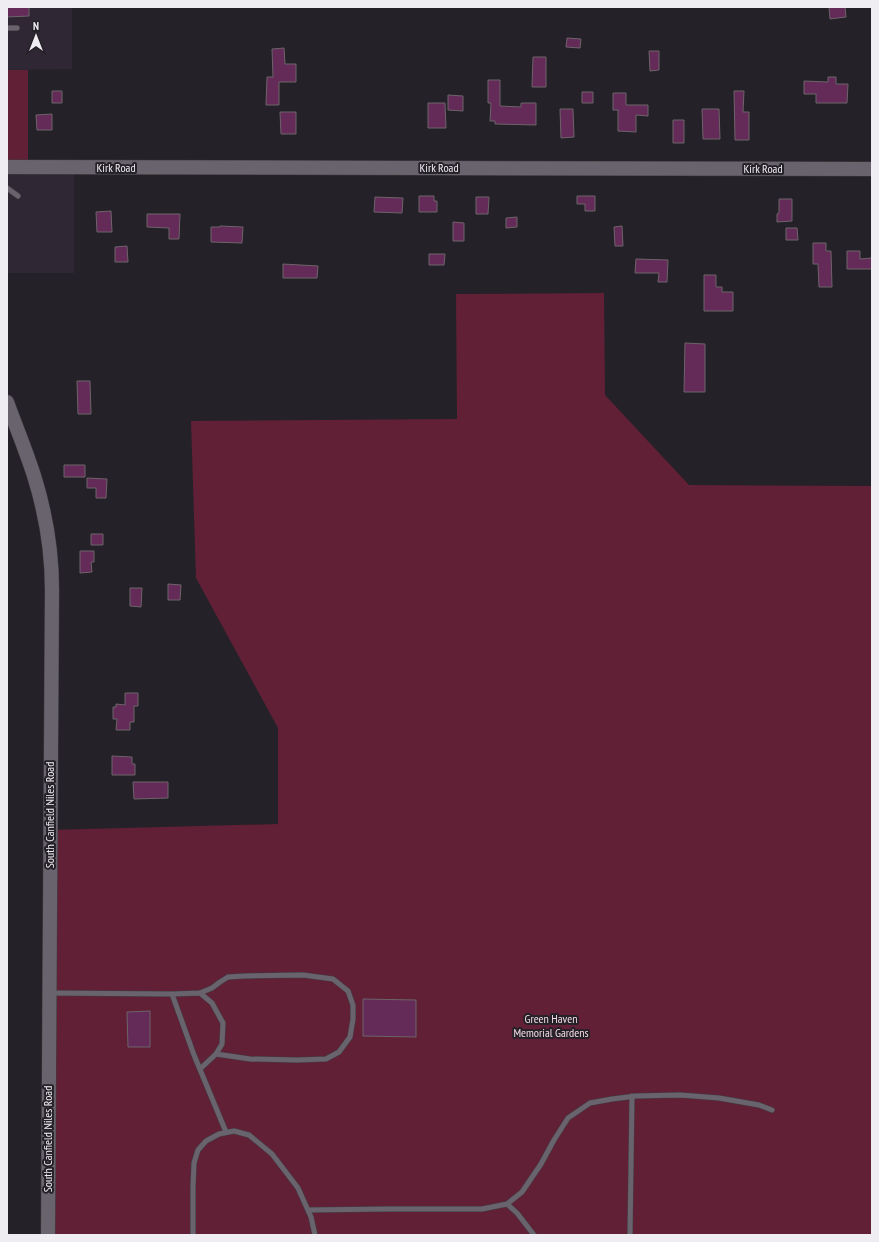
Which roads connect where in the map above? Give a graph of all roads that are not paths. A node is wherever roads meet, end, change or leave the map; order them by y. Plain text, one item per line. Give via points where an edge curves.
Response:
1 (7, 28) edge
2 (17, 28) dead end
3 (7, 167) edge
4 (872, 169) edge
5 (7, 188) edge
6 (18, 196) dead end
7 (7, 402) edge
8 (49, 993) junction
9 (200, 993) junction
10 (172, 994) junction
11 (216, 1054) junction
12 (200, 1068) junction
13 (632, 1096) junction
14 (772, 1110) dead end
15 (226, 1132) junction
16 (507, 1204) junction
17 (308, 1210) junction
18 (48, 1235) edge
19 (194, 1235) edge
20 (315, 1235) edge
21 (534, 1235) edge
22 (630, 1235) edge

1 - 2 lane
3 - 4 street, Kirk Road
5 - 6 lane
7 - 8 street, South Canfield Niles Road via 35,479 50,556 52,596
8 - 10 lane
8 - 18 street, South Canfield Niles Road
9 - 10 lane
9 - 11 lane via 212,1003 223,1023 222,1044
9 - 11 lane via 228,977 303,975 333,978 348,991 353,1005 350,1037 339,1052 326,1059 250,1059
10 - 12 lane
11 - 12 lane
12 - 15 lane
13 - 14 lane via 680,1095 719,1098 760,1105
13 - 16 lane via 590,1103 568,1118 522,1192
13 - 22 lane
15 - 17 lane via 234,1131 249,1135 272,1154 298,1188
15 - 19 lane via 206,1141 198,1150 194,1163
16 - 17 lane via 482,1209
16 - 21 lane
17 - 20 lane

